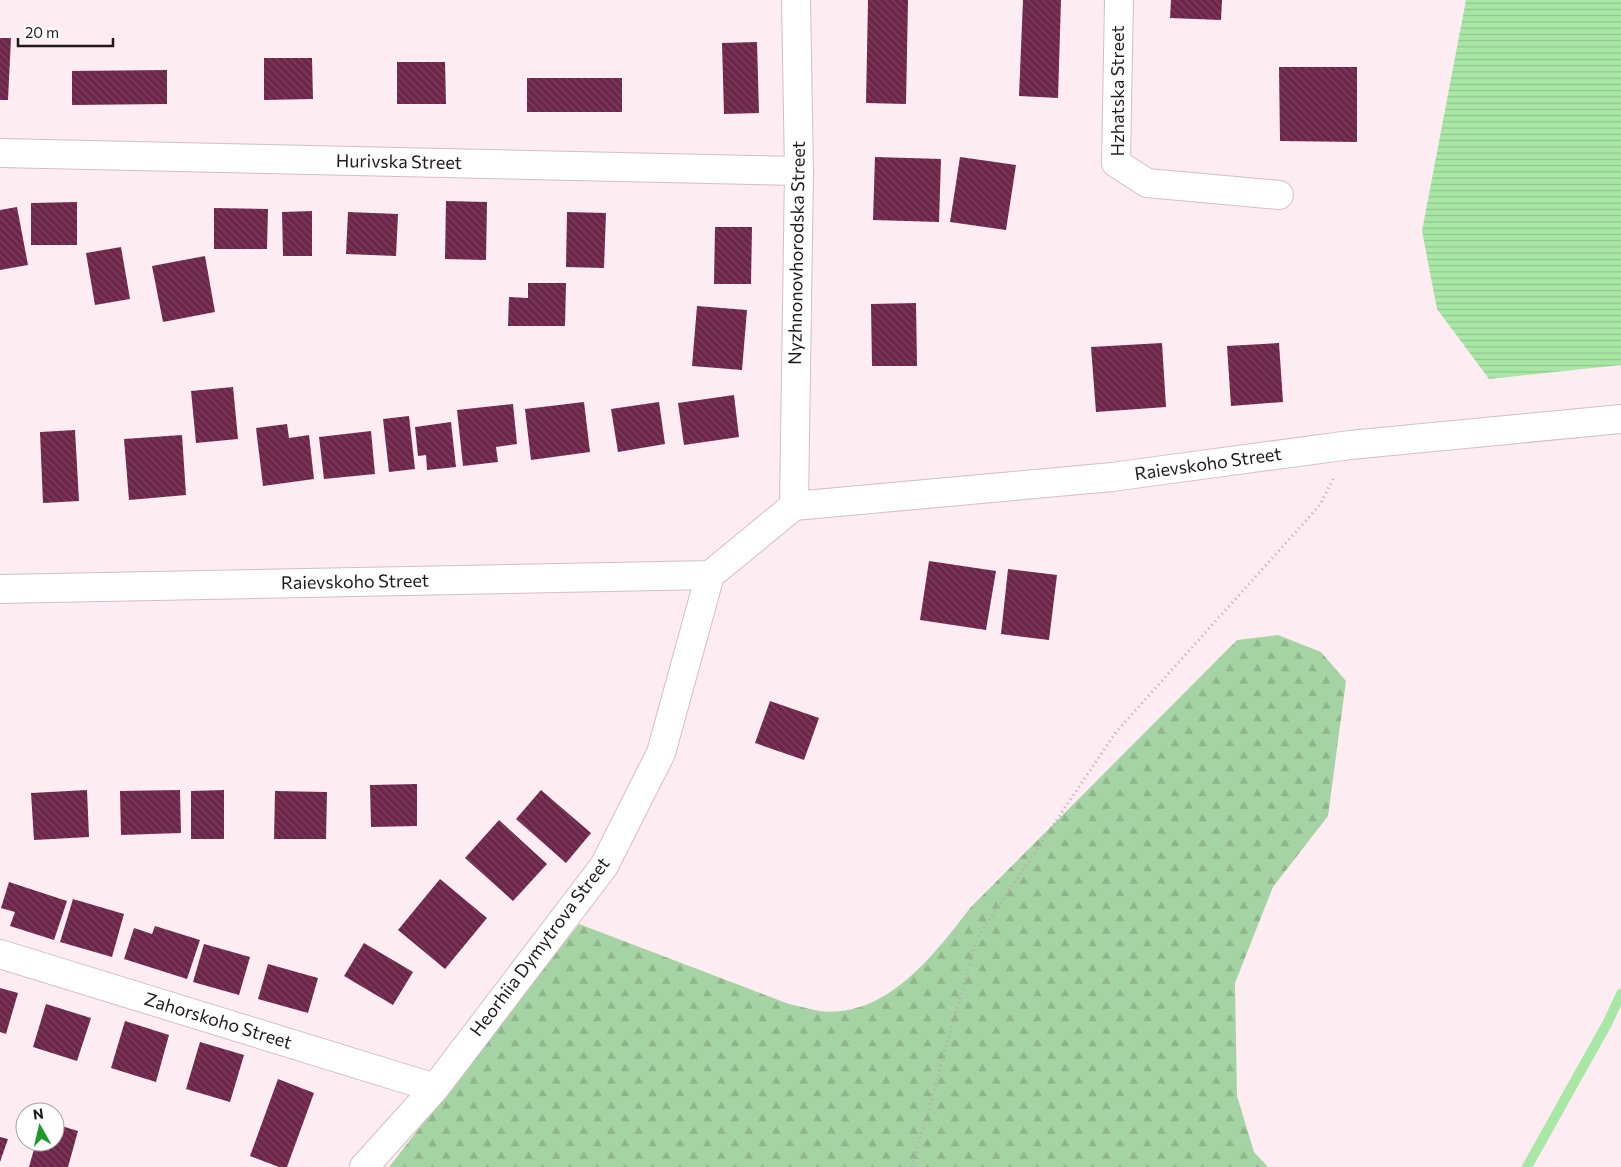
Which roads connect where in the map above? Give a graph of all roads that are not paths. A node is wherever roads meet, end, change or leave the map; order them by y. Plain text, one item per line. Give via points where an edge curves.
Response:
1 (796, 0) edge
2 (1118, 0) edge
3 (0, 153) edge
4 (799, 171) junction
5 (1279, 195) dead end
6 (1621, 419) edge
7 (794, 506) junction
8 (710, 575) junction
9 (0, 588) edge
10 (0, 954) edge
11 (435, 1088) junction
12 (364, 1167) edge

1 - 4 street, Nyzhnonovhorodska Street
2 - 5 street, Hzhatska Street via 1116,163 1147,183
3 - 4 street, Hurivska Street
4 - 7 street, Nyzhnonovhorodska Street
6 - 7 street, Raievskoho Street via 1350,444 1112,477
7 - 8 street
8 - 9 street, Raievskoho Street
8 - 11 street, Heorhiia Dymytrova Street via 661,753 604,866
10 - 11 street, Zahorskoho Street
11 - 12 street, Heorhiia Dymytrova Street

